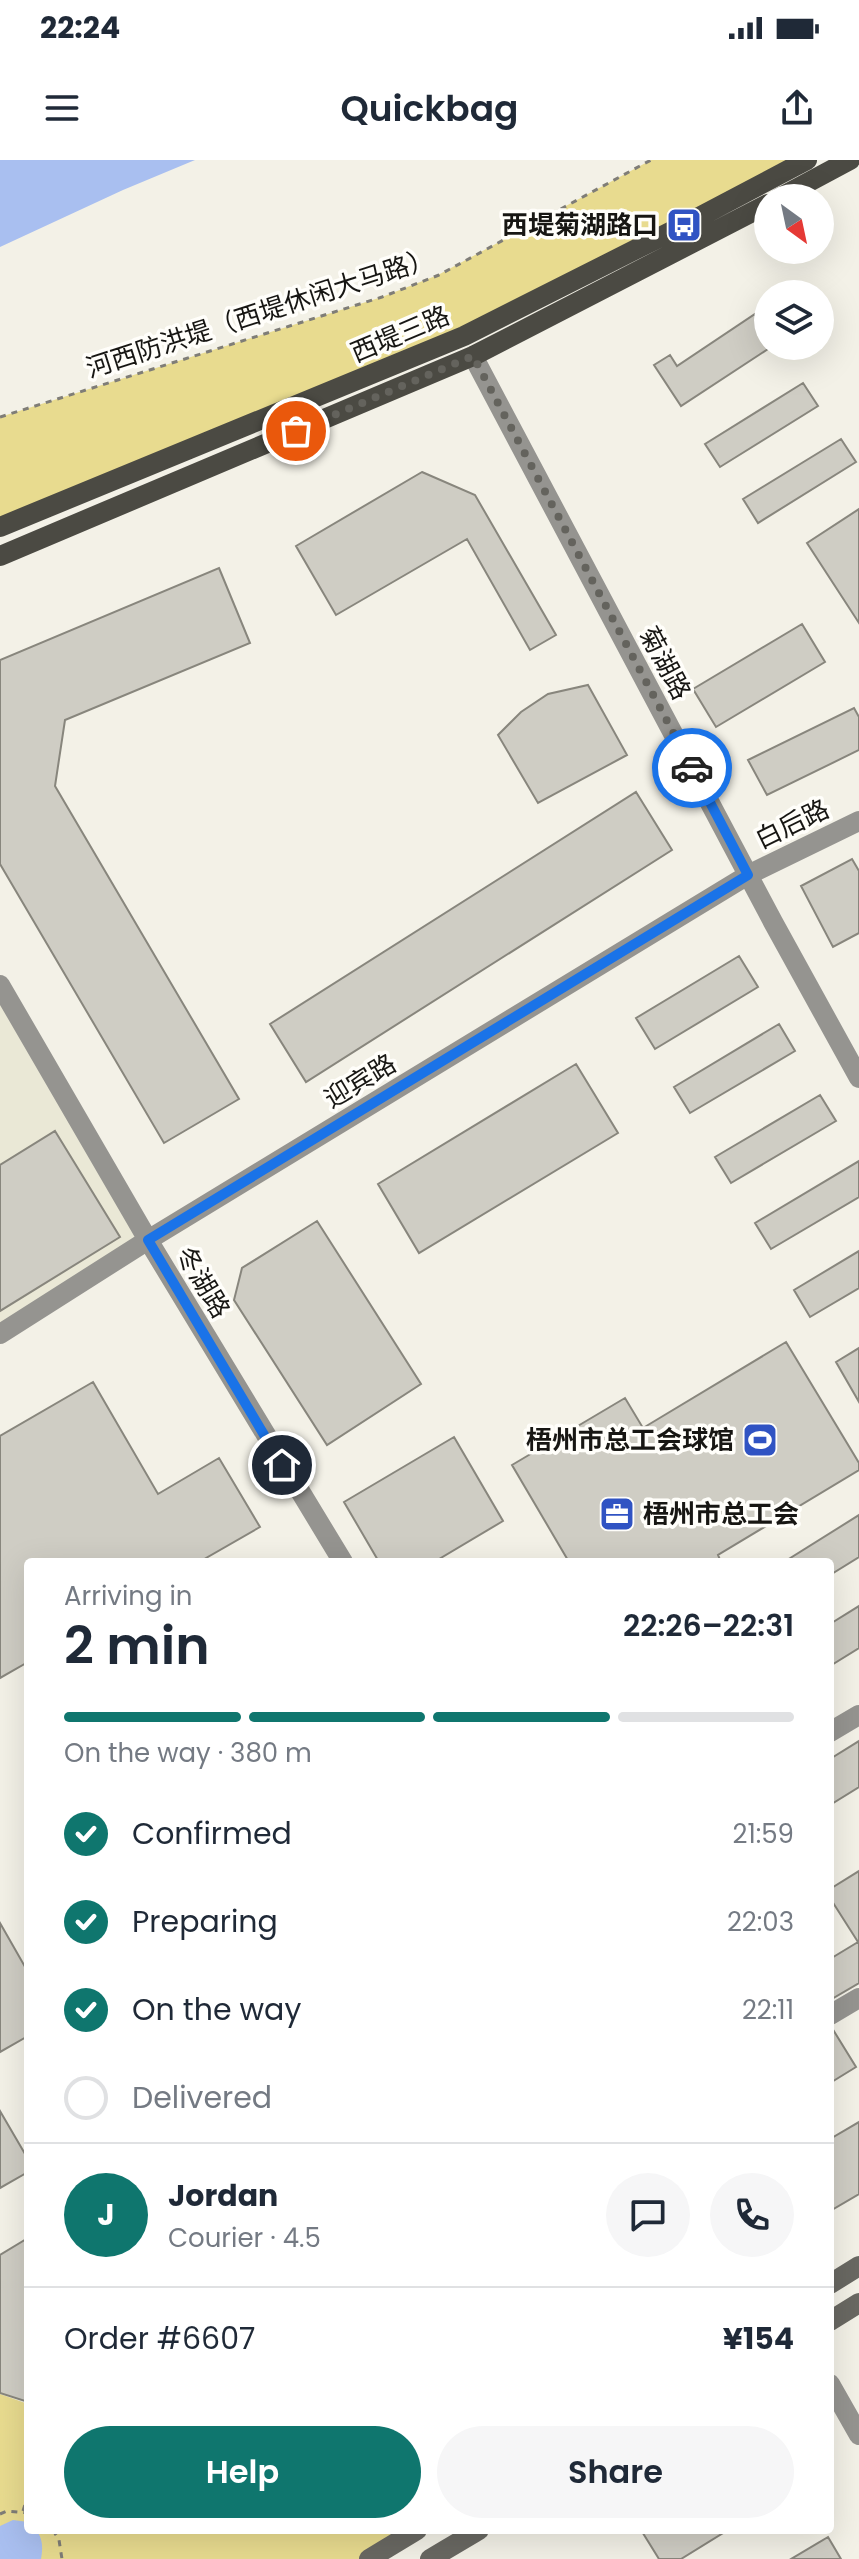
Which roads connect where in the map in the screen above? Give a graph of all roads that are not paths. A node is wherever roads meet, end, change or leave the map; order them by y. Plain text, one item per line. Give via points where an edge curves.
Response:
1 (807, 160) edge
2 (850, 160) edge
3 (805, 184) edge
4 (754, 211) edge
5 (473, 356) junction
6 (0, 527) edge
7 (0, 556) edge
8 (859, 821) edge
9 (748, 875) junction
10 (0, 985) edge
11 (859, 1078) edge
12 (148, 1240) junction
13 (0, 1334) edge
14 (341, 1558) edge
15 (859, 1715) edge
16 (834, 1730) edge
17 (859, 1998) edge
18 (834, 2013) edge
19 (859, 2266) edge
20 (834, 2282) edge
21 (859, 2303) edge
22 (834, 2319) edge
23 (834, 2391) edge
24 (859, 2435) edge
25 (410, 2534) edge
26 (472, 2534) edge
27 (369, 2559) edge
28 (430, 2559) edge

1 - 6 main road, 西堤三路 via 464,336
2 - 3 main road
4 - 5 main road, 西堤三路
5 - 7 main road, 西堤三路
5 - 9 street, 菊湖路
8 - 9 street, 白后路
9 - 11 street, 菊湖路
9 - 12 street, 迎宾路
10 - 12 street, 冬湖路
12 - 13 street, 迎宾路
12 - 14 street, 冬湖路
15 - 16 street
17 - 18 street
19 - 20 main road
21 - 22 main road
23 - 24 street
25 - 27 main road
26 - 28 main road

